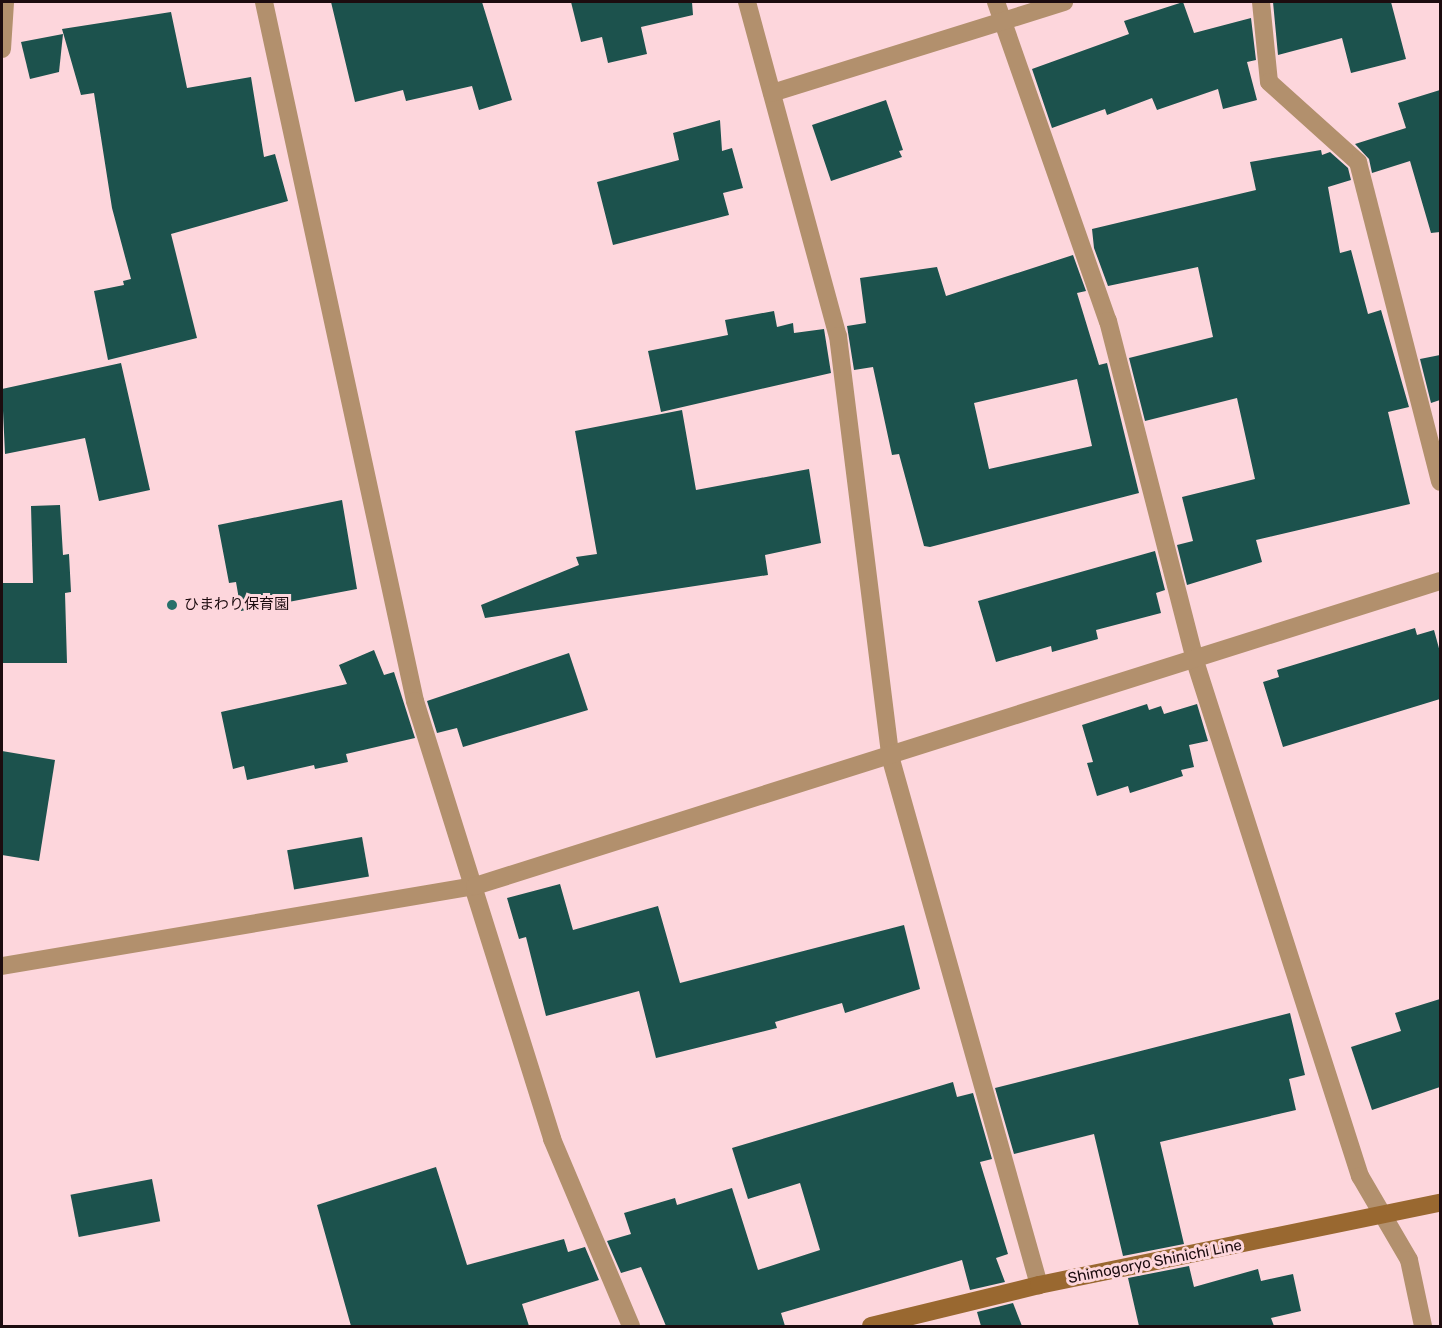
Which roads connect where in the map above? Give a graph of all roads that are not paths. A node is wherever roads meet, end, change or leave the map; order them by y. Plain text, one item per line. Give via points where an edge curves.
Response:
1 (264, 2) edge
2 (747, 2) edge
3 (996, 2) edge
4 (1064, 2) edge
5 (1261, 2) edge
6 (8, 3) edge
7 (1003, 23) junction
8 (2, 50) edge
9 (772, 93) junction
10 (1440, 482) edge
11 (1440, 581) edge
12 (1195, 661) junction
13 (890, 756) junction
14 (475, 886) junction
15 (2, 966) edge
16 (1440, 1203) edge
17 (1384, 1217) junction
18 (1039, 1285) junction
19 (631, 1326) edge
20 (871, 1326) edge
21 (1423, 1326) edge

1 - 14 street via 415,701
2 - 9 street
3 - 7 street
4 - 7 street
5 - 10 street via 1269,82 1358,162
6 - 8 street
7 - 9 street
7 - 12 street via 1108,321
9 - 13 street via 838,336
11 - 12 street
12 - 13 street
12 - 17 street via 1360,1176
13 - 14 street
13 - 18 street
14 - 15 street
14 - 19 street via 552,1139
16 - 17 main road, Shimogoryo Shinichi Line
17 - 18 main road, Shimogoryo Shinichi Line
17 - 21 street via 1409,1260
18 - 20 main road, Shimogoryo Shinichi Line

